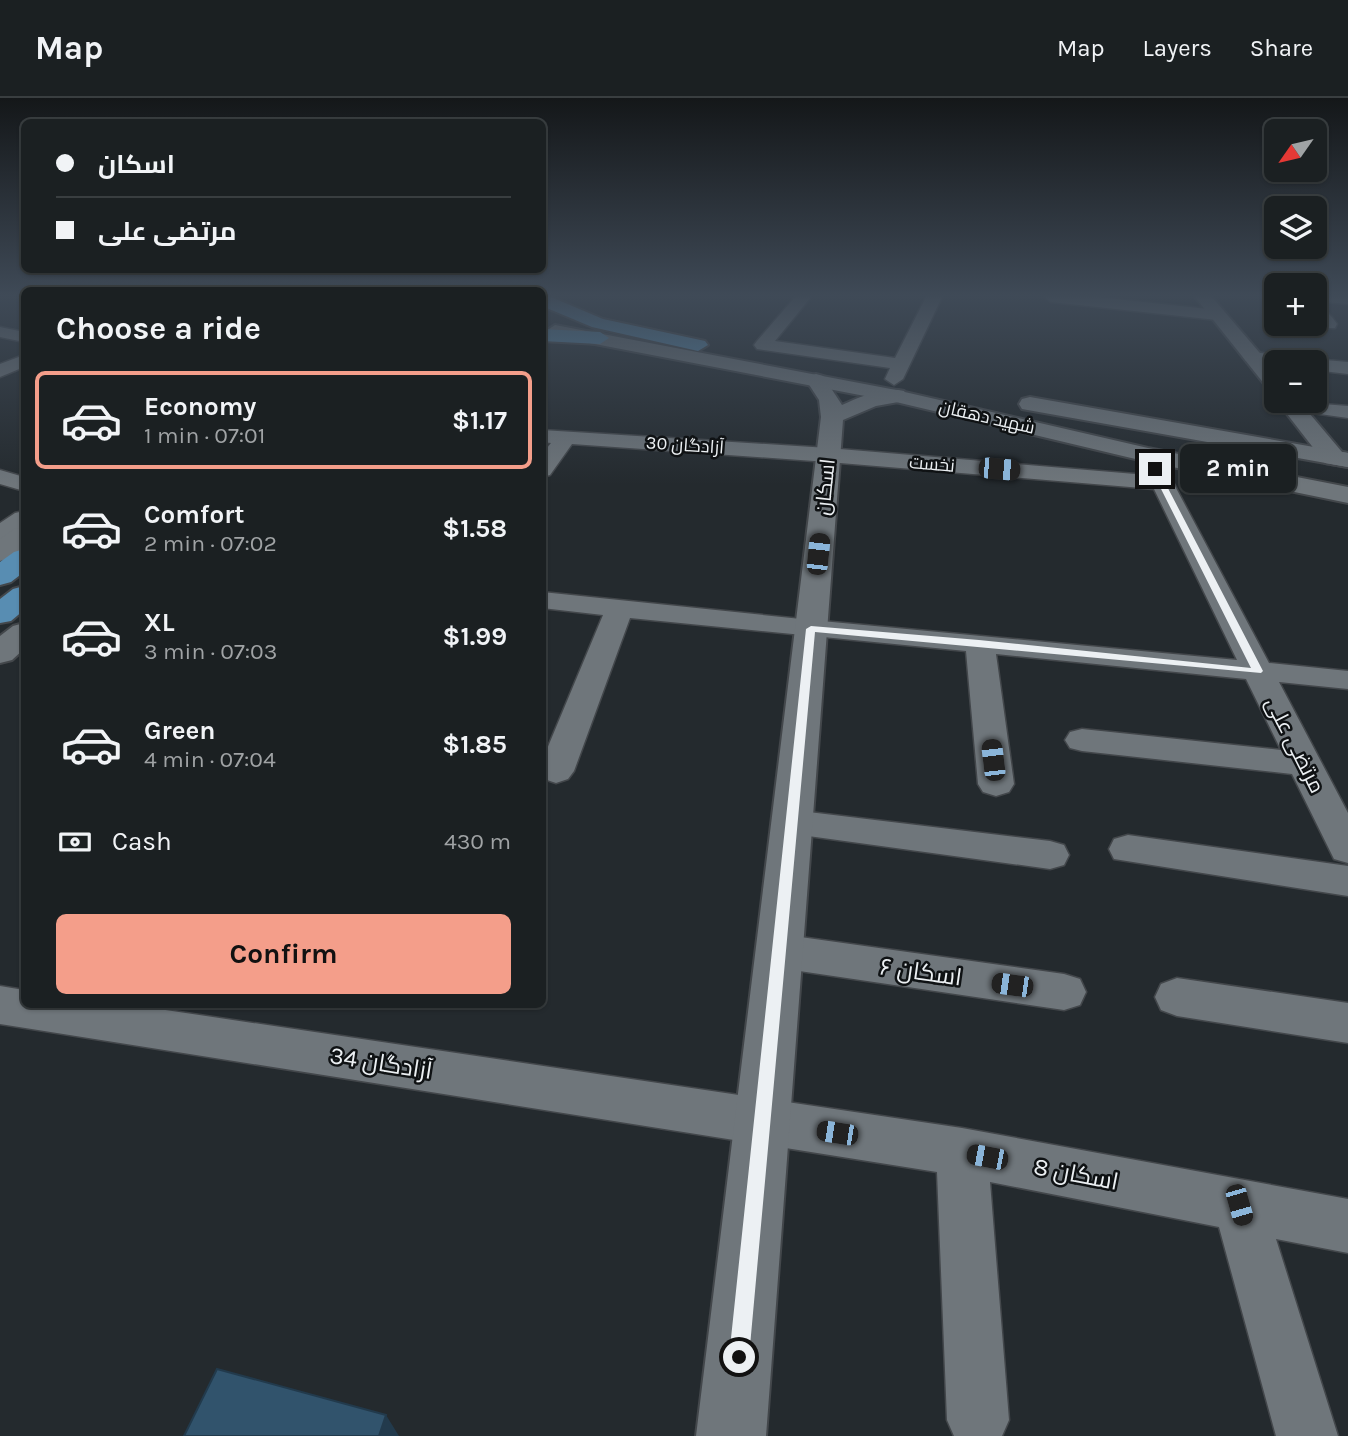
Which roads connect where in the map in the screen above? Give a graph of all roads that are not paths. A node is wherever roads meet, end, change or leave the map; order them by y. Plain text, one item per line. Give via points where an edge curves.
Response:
1 (661, 359) edge
2 (780, 359) edge
3 (818, 359) edge
4 (906, 359) edge
5 (21, 361) edge
6 (1327, 366) edge
7 (1348, 368) edge
8 (0, 371) edge
9 (897, 380) junction
10 (1327, 409) edge
11 (1348, 412) edge
12 (1299, 413) edge
13 (825, 417) junction
14 (546, 436) edge
15 (566, 438) junction
16 (1148, 455) junction
17 (1343, 459) edge
18 (546, 465) edge
19 (0, 477) edge
20 (21, 483) edge
21 (1162, 483) junction
22 (1348, 495) edge
23 (21, 520) edge
24 (0, 535) edge
25 (21, 537) edge
26 (0, 552) edge
27 (21, 560) edge
28 (0, 576) edge
29 (21, 597) edge
30 (546, 600) edge
31 (620, 607) junction
32 (0, 614) edge
33 (811, 629) junction
34 (21, 636) edge
35 (979, 643) junction
36 (0, 653) edge
37 (1258, 671) junction
38 (1348, 680) edge
39 (1082, 740) dead end
40 (1305, 764) junction
41 (556, 771) dead end
42 (996, 784) dead end
43 (1338, 812) edge
44 (792, 823) junction
45 (1128, 849) dead end
46 (1348, 849) edge
47 (1050, 855) dead end
48 (1348, 881) edge
49 (779, 951) junction
50 (1064, 992) dead end
51 (1177, 997) dead end
52 (0, 1004) edge
53 (21, 1007) edge
54 (26, 1008) edge
55 (1348, 1023) edge
56 (762, 1122) junction
57 (962, 1152) junction
58 (1239, 1205) junction
59 (1348, 1226) edge
60 (978, 1420) dead end
61 (731, 1436) edge
62 (1307, 1436) edge

1 - 13 main road, شهید دهقان
2 - 9 main road, شهید دهقان
3 - 9 street
4 - 9 street
5 - 8 street
6 - 7 street
9 - 13 main road, شهید دهقان
9 - 13 main road via 871,400
9 - 16 main road, شهید دهقان
9 - 17 main road, شهید دهقان
10 - 11 street
12 - 17 main road
13 - 15 street, آزادگان 30
13 - 21 street, نخست
13 - 33 main road, اسکان
14 - 15 street, آزادگان 30
15 - 18 street
16 - 21 street, مرتضی علی
16 - 22 main road, شهید دهقان
19 - 20 street
21 - 37 street, مرتضی علی
23 - 24 street
25 - 26 main road
27 - 28 main road
29 - 32 main road
30 - 31 street
31 - 33 street
31 - 41 street
33 - 35 street
33 - 44 main road, اسکان
34 - 36 main road
35 - 37 street
35 - 42 street
37 - 38 street
37 - 40 street, مرتضی علی
39 - 40 street
40 - 43 street, مرتضی علی
43 - 46 street, مرتضی علی
44 - 47 street
44 - 49 main road, اسکان
45 - 48 street
49 - 50 street, اسکان ۶
49 - 56 main road, اسکان
51 - 55 street
52 - 53 street, آزادگان 34
54 - 56 street, آزادگان 34
56 - 57 street, اسکان 8
56 - 61 main road, اسکان
57 - 58 street, اسکان 8
57 - 60 street
58 - 59 street, اسکان 8
58 - 62 street

